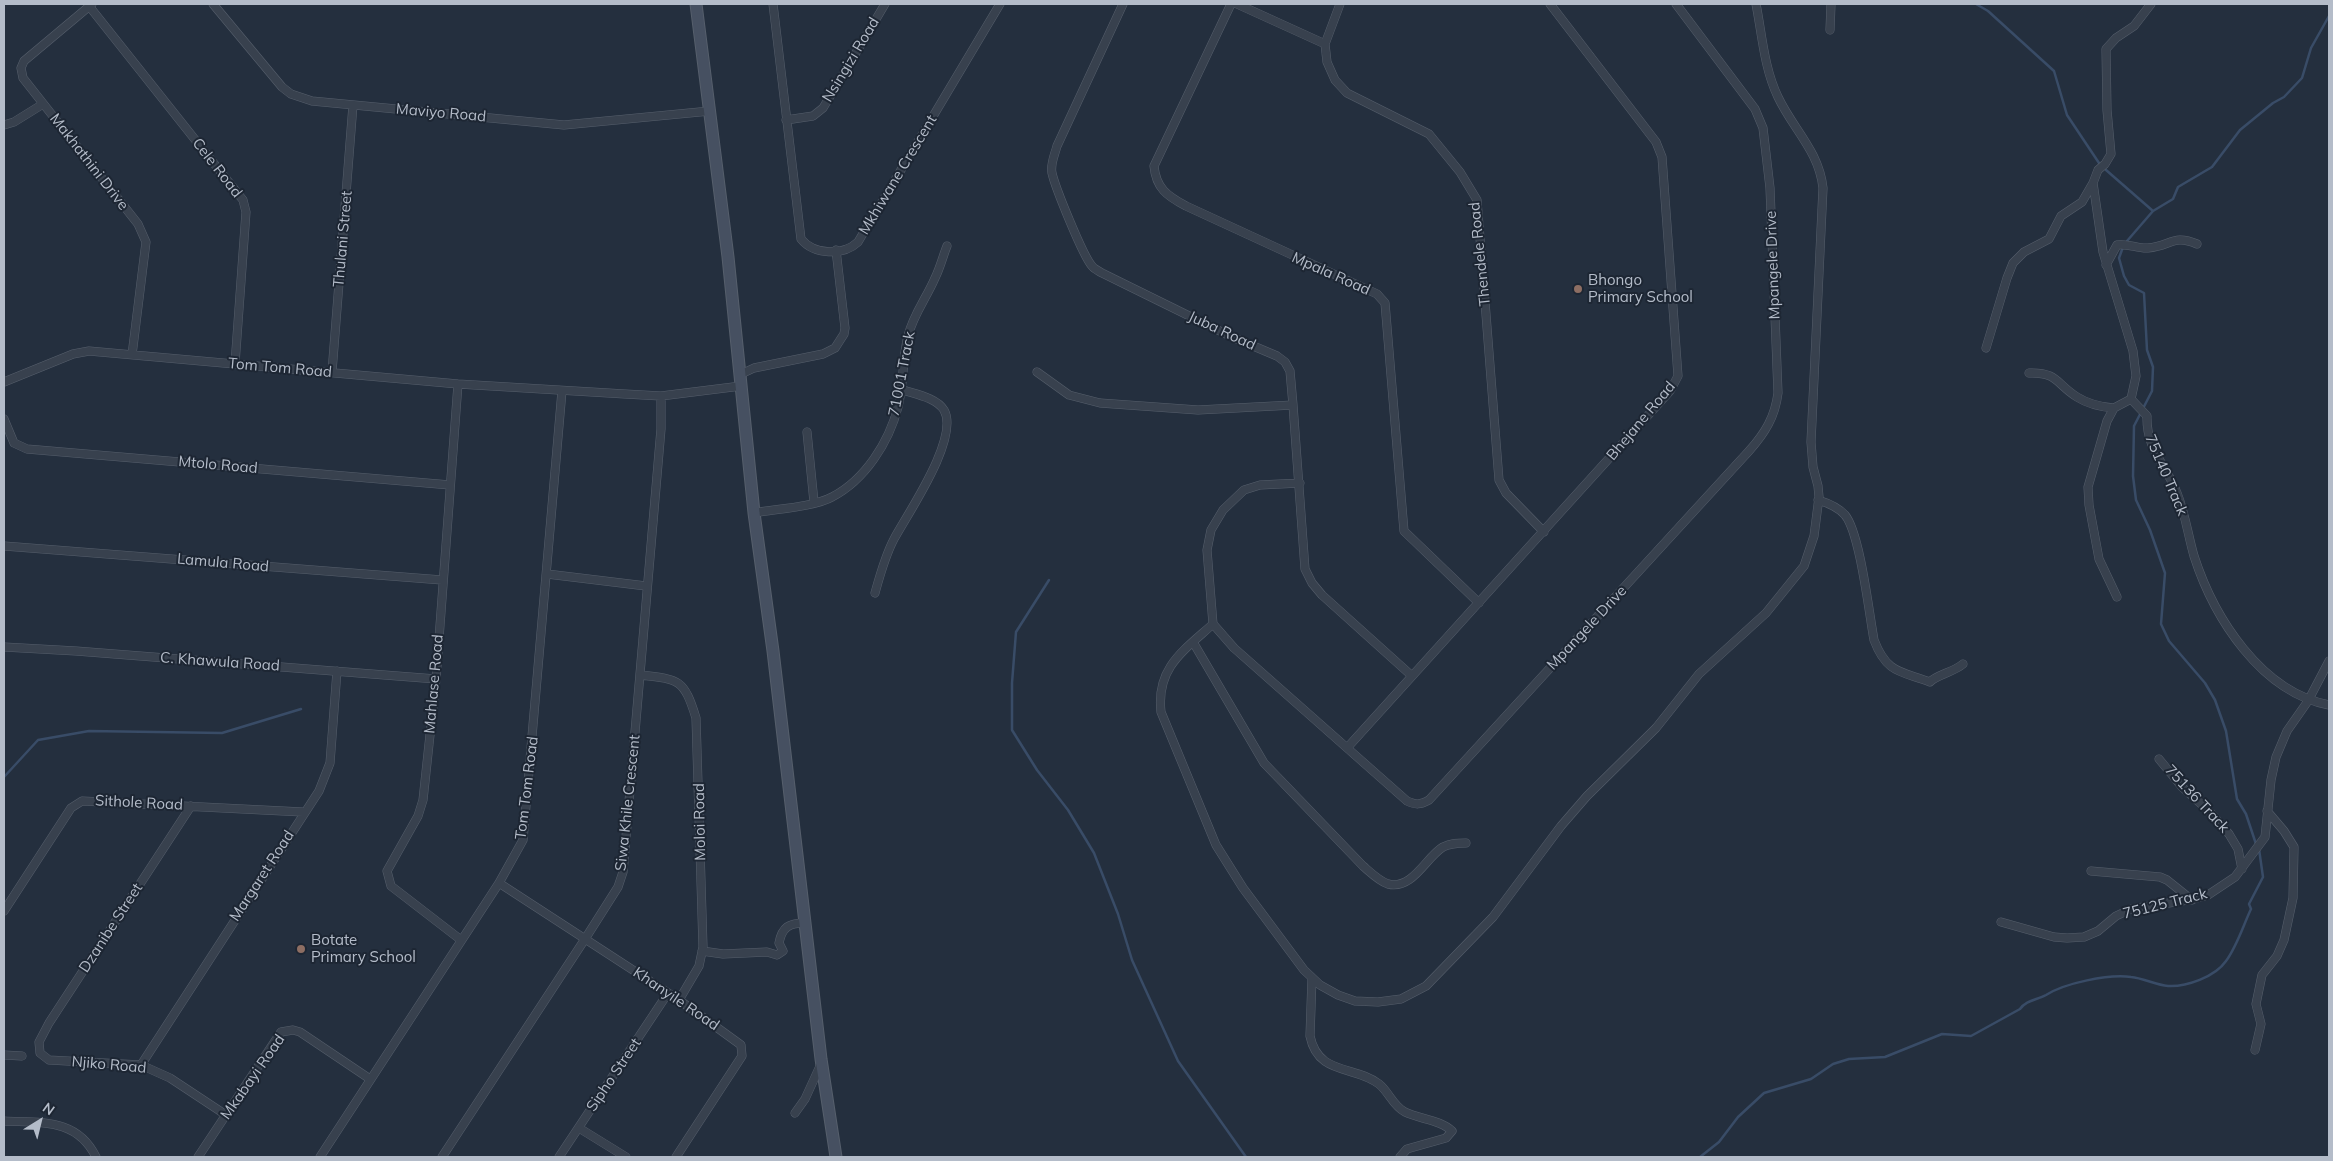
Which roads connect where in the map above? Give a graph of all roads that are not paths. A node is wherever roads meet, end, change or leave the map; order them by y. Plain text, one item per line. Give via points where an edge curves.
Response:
1 (213, 4) edge
2 (696, 4) edge
3 (773, 4) edge
4 (885, 4) edge
5 (1000, 4) edge
6 (1123, 4) edge
7 (1230, 4) edge
8 (1237, 4) edge
9 (1340, 4) edge
10 (1550, 4) edge
11 (1676, 4) edge
12 (1756, 4) edge
13 (1831, 4) edge
14 (2151, 4) edge
15 (90, 5) edge
16 (1830, 30) dead end
17 (1325, 44) junction
18 (43, 104) junction
19 (353, 106) junction
20 (710, 111) junction
21 (786, 120) junction
22 (4, 125) edge
23 (2093, 183) junction
24 (2197, 244) dead end
25 (947, 246) dead end
26 (836, 250) junction
27 (2106, 265) junction
28 (1986, 348) dead end
29 (132, 355) junction
30 (235, 364) junction
31 (332, 372) junction
32 (1037, 372) dead end
33 (2029, 373) dead end
34 (740, 380) junction
35 (4, 382) edge
36 (458, 384) junction
37 (900, 389) junction
38 (562, 391) junction
39 (661, 396) junction
40 (2131, 399) junction
41 (1293, 405) junction
42 (2114, 408) junction
43 (4, 419) edge
44 (807, 432) dead end
45 (1300, 483) junction
46 (450, 485) junction
47 (1818, 500) junction
48 (814, 502) junction
49 (754, 512) junction
50 (1544, 532) junction
51 (4, 546) edge
52 (547, 574) junction
53 (442, 580) junction
54 (646, 586) junction
55 (876, 593) dead end
56 (2117, 597) dead end
57 (1479, 603) junction
58 (1213, 624) junction
59 (1193, 642) junction
60 (4, 647) edge
61 (2329, 661) edge
62 (1963, 664) dead end
63 (337, 671) junction
64 (640, 675) junction
65 (1412, 676) junction
66 (436, 679) junction
67 (2308, 701) junction
68 (2329, 705) edge
69 (1347, 748) junction
70 (2159, 759) dead end
71 (191, 806) junction
72 (2268, 811) junction
73 (303, 812) junction
74 (1466, 843) dead end
75 (2242, 869) junction
76 (2091, 871) dead end
77 (499, 883) junction
78 (2192, 900) junction
79 (4, 912) edge
80 (2001, 922) dead end
81 (805, 923) junction
82 (585, 939) junction
83 (462, 940) junction
84 (702, 951) junction
85 (1312, 978) junction
86 (668, 993) junction
87 (679, 1000) junction
88 (2255, 1050) dead end
89 (40, 1053) joint
90 (4, 1055) edge
91 (22, 1056) dead end
92 (821, 1064) junction
93 (141, 1065) junction
94 (370, 1078) junction
95 (795, 1113) dead end
96 (226, 1116) junction
97 (4, 1121) edge
98 (579, 1128) junction
99 (322, 1156) edge
100 (96, 1157) edge
101 (198, 1157) edge
102 (442, 1157) edge
103 (559, 1157) edge
104 (626, 1157) edge
105 (676, 1157) edge
106 (836, 1157) edge
107 (1400, 1157) edge

1 - 19 street, Maviyo Road via 286,91 312,101
2 - 20 street
3 - 21 street, Mkhiwane Crescent
4 - 21 street, Nsingizi Road via 823,108 813,116
5 - 26 street, Mkhiwane Crescent via 865,232 854,245
6 - 41 street, Juba Road via 1057,146 1051,171 1082,247 1092,267 1102,273 1277,356 1290,371
7 - 57 street, Mpala Road via 1154,166 1158,184 1165,194 1186,206 1377,294 1385,303 1404,531
8 - 17 street
9 - 17 street
10 - 50 street, Bhejane Road via 1656,142 1662,157 1678,376 1670,391
11 - 69 street, Mpangele Drive via 1755,109 1763,128 1770,188 1778,393 1770,423 1742,458 1429,800 1416,805 1407,801
12 - 47 street via 1778,98 1811,149 1821,172 1823,188 1811,442
13 - 16 street
14 - 23 street via 2134,26 2106,49 2111,154 2098,170
15 - 18 street, Makhathini Drive via 21,65 20,73
15 - 30 street, Cele Road via 243,200 246,212
17 - 50 street, Thendele Road via 1335,80 1347,93 1429,134 1473,190 1479,210 1499,480 1506,493
18 - 22 street
18 - 29 street, Makhathini Drive via 138,224 144,236 146,242
19 - 20 street, Maviyo Road via 564,125
19 - 31 street, Thulani Street
20 - 34 street
21 - 26 street, Mkhiwane Crescent via 801,239 811,248
23 - 27 street
23 - 28 street via 2082,202 2061,216 2049,239 2024,252 2013,263
24 - 27 street via 2180,239 2146,249 2117,245
25 - 37 street, 71001 Track via 908,333
26 - 34 street, Tom Tom Road via 845,328 835,348 823,354 754,368
27 - 40 street via 2133,351 2136,376
29 - 30 street, Tom Tom Road
29 - 35 street, Tom Tom Road via 82,352
30 - 31 street, Tom Tom Road
31 - 36 street, Tom Tom Road
32 - 41 street via 1069,395 1100,403 1198,410
33 - 42 street via 2052,375 2085,402
34 - 39 street, Tom Tom Road
34 - 49 street
36 - 38 street, Tom Tom Road
36 - 46 street, Mahlase Road
37 - 48 street, 71001 Track via 894,419 875,458 831,498
37 - 55 street via 938,404 946,415 948,426 930,477 894,540
38 - 39 street, Tom Tom Road
38 - 52 street, Tom Tom Road
39 - 54 street, Siwa Khile Crescent via 661,429
40 - 42 street
40 - 67 street, 75140 Track via 2147,416 2152,448 2178,493 2194,556 2231,631 2281,684
41 - 45 street, Juba Road
42 - 56 street via 2100,439 2087,496 2099,559
43 - 46 street, Mtolo Road via 14,443 27,449
44 - 48 street
45 - 58 street via 1253,486 1223,510 1208,540
45 - 65 street, Juba Road via 1306,569 1312,583
46 - 53 street, Mahlase Road
47 - 62 street via 1837,508 1850,524 1874,640 1886,662 1907,676 1930,682
47 - 85 street via 1814,536 1804,566 1793,580 1766,613 1699,674 1656,728 1587,796 1561,826 1508,900 1438,975 1426,986 1401,999 1378,1002 1355,1001 1338,995
48 - 49 street, 71001 Track
49 - 81 street
50 - 57 street, Bhejane Road
51 - 53 street, Lamula Road
52 - 54 street
52 - 77 street, Tom Tom Road via 526,827 519,849
53 - 66 street, Mahlase Road
54 - 64 street, Siwa Khile Crescent
57 - 65 street, Bhejane Road
58 - 59 street
58 - 69 street, Mpangele Drive via 1234,648
59 - 74 street via 1264,763 1379,879 1388,884 1401,884 1445,846
59 - 85 street via 1179,654 1163,680 1159,694 1161,712 1216,845 1243,888
60 - 63 street, C. Khawula Road
61 - 67 street, 75125 Track
63 - 66 street, C. Khawula Road
63 - 73 street, Margaret Road via 330,763 319,791
64 - 82 street, Siwa Khile Crescent via 623,872 618,887
64 - 84 street, Moloi Road via 671,678 678,682 690,697 696,718
65 - 69 street, Bhejane Road
66 - 83 street, Mahlase Road via 421,809 387,871 391,886
67 - 68 street
67 - 72 street, 75125 Track via 2287,731 2276,757
70 - 75 street, 75136 Track via 2229,834 2238,849
71 - 73 street, Sithole Road
71 - 79 street, Sithole Road via 87,801 76,804
71 - 89 street, Dzanibe Street via 49,1023 39,1042
72 - 75 street, 75125 Track via 2267,832
72 - 88 street via 2294,847 2293,898 2284,940 2277,956 2262,974 2256,1004 2262,1024
73 - 93 street, Margaret Road
75 - 78 street, 75125 Track via 2222,887
76 - 78 street via 2160,877
77 - 82 street, Khanyile Road
77 - 83 street, Tom Tom Road
78 - 80 street, 75125 Track via 2131,909 2084,937 2054,936
81 - 84 street via 791,923 781,933 779,943 783,951 777,955
81 - 92 street
82 - 86 street, Khanyile Road
82 - 102 street, Siwa Khile Crescent
83 - 94 street, Tom Tom Road
84 - 87 street, Moloi Road via 695,976
85 - 107 street via 1310,1036 1317,1053 1332,1066 1378,1084 1402,1110 1452,1131 1446,1138 1407,1149
86 - 87 street, Khanyile Road
86 - 98 street, Sipho Street
87 - 105 street, Khanyile Road via 737,1040 743,1050
89 - 93 street, Njiko Road via 49,1060
90 - 91 street
92 - 95 street
92 - 106 street
93 - 96 street, Njiko Road via 170,1078
94 - 96 street, Mkabayi Road via 300,1032 288,1030 281,1032
94 - 99 street, Tom Tom Road
96 - 101 street, Mkabayi Road
97 - 100 street via 59,1124 80,1135
98 - 103 street, Sipho Street
98 - 104 street

